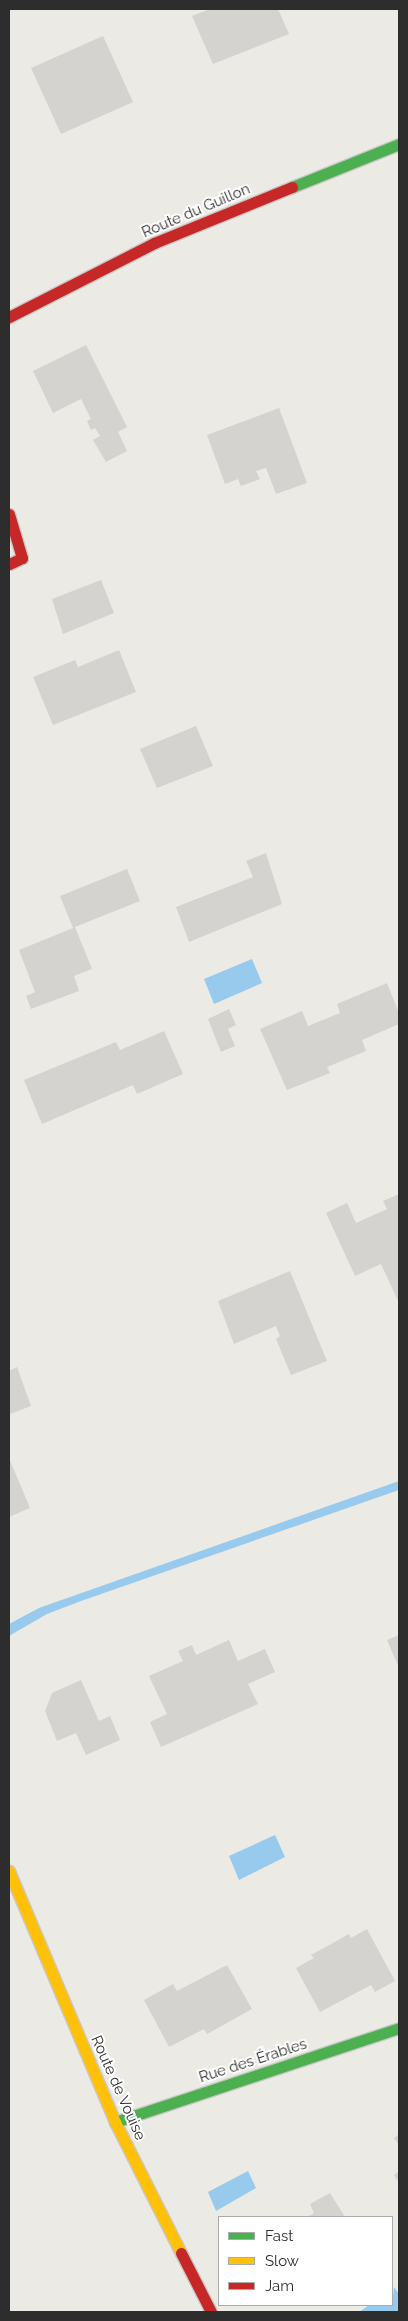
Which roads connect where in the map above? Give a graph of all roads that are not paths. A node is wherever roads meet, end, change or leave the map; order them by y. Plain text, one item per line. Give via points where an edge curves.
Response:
1 (399, 144) edge
2 (9, 317) edge
3 (9, 514) edge
4 (9, 564) edge
5 (9, 1871) edge
6 (399, 2028) edge
7 (115, 2122) junction
8 (211, 2312) edge

1 - 2 street, Route du Guillon via 154,243
3 - 4 street via 22,558
5 - 7 street, Route de Vouise
6 - 7 street, Rue des Érables
7 - 8 street, Route de Vouise

